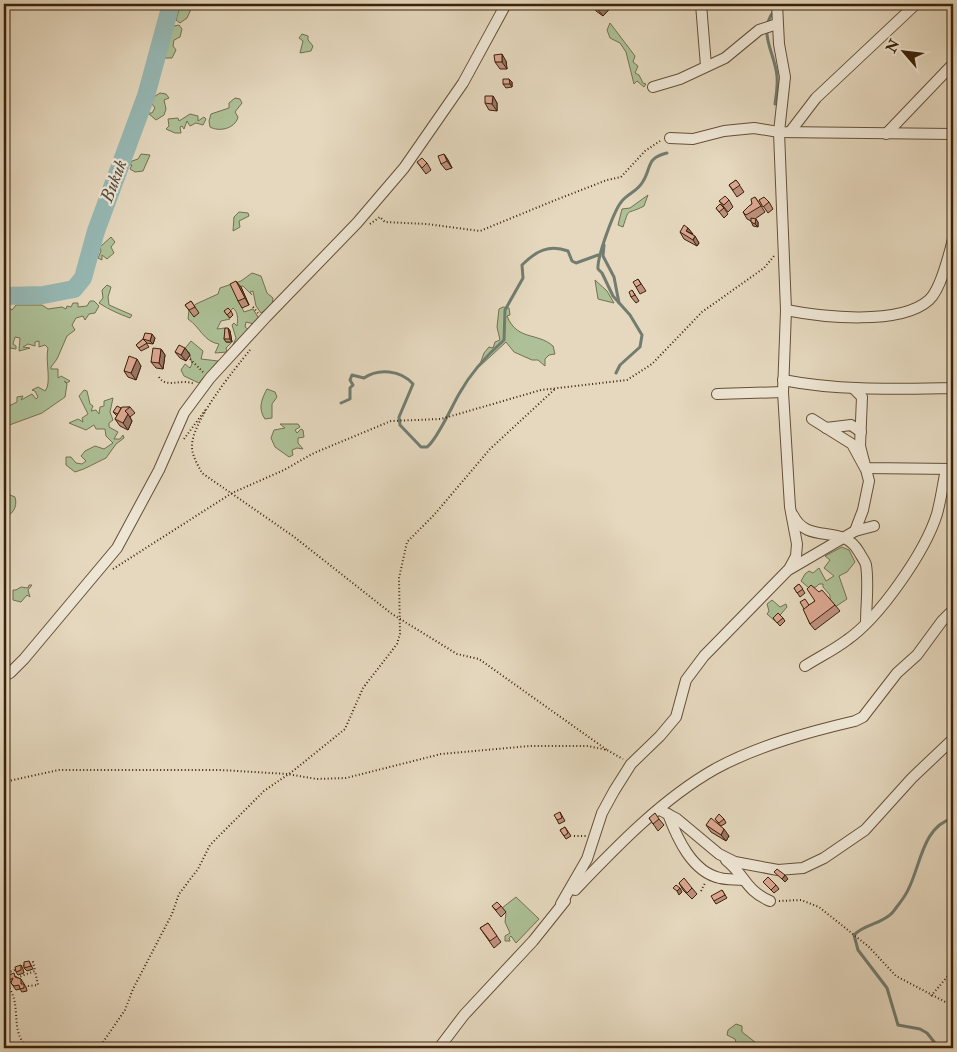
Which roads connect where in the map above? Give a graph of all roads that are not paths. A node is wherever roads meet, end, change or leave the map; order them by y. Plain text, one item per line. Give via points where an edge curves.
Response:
1 (506, 4) edge
2 (702, 4) edge
3 (777, 4) edge
4 (916, 4) edge
5 (777, 24) junction
6 (953, 64) edge
7 (706, 66) junction
8 (653, 87) dead end
9 (780, 132) junction
10 (790, 132) junction
11 (886, 134) junction
12 (953, 134) edge
13 (670, 138) road end
14 (953, 239) edge
15 (786, 310) junction
16 (783, 380) junction
17 (853, 388) junction
18 (953, 388) edge
19 (783, 392) junction
20 (717, 394) dead end
21 (863, 410) junction
22 (812, 419) dead end
23 (851, 425) junction
24 (826, 428) junction
25 (861, 432) junction
26 (865, 468) junction
27 (949, 469) edge
28 (790, 507) junction
29 (874, 526) dead end
30 (856, 531) junction
31 (847, 538) junction
32 (789, 569) junction
33 (953, 610) edge
34 (866, 623) junction
35 (805, 666) dead end
36 (4, 676) edge
37 (953, 739) edge
38 (664, 812) junction
39 (719, 854) junction
40 (744, 880) junction
41 (770, 901) road end
42 (561, 904) junction
43 (439, 1048) edge

1 - 36 street via 463,83 404,168 357,223 208,381 177,424 159,470 118,548 24,659
2 - 7 street
3 - 5 street
4 - 10 street via 816,98
5 - 7 street via 759,30 738,49
5 - 9 street via 785,77
6 - 11 street
7 - 8 street via 680,79
9 - 10 street
9 - 13 street via 754,128 693,139
9 - 15 street
10 - 11 street
11 - 12 street
14 - 15 street via 940,282 930,300 912,310 886,316 815,316
15 - 16 street
16 - 17 street
16 - 19 street
17 - 18 street
17 - 21 street via 862,397
19 - 20 street
19 - 28 street
21 - 23 street via 859,420
21 - 25 street
22 - 24 street
23 - 24 street
23 - 25 street
24 - 26 street via 852,444
25 - 26 street via 860,446
26 - 27 street
26 - 30 street via 869,482
27 - 34 street via 928,537 890,595
28 - 31 street via 796,520 806,529
28 - 32 street via 797,544 796,556
29 - 30 street
30 - 31 street
31 - 32 street
31 - 34 street via 866,564
32 - 42 street via 704,656 686,680 676,717 631,764 602,813 586,860
33 - 38 street via 863,717 769,746 716,769 692,784
34 - 35 street via 848,640
37 - 39 street via 865,830 824,858 803,868 778,870 735,862
38 - 39 street
38 - 40 street via 677,840 696,863 719,878
38 - 42 street via 629,833
39 - 40 street
40 - 41 street via 750,890
42 - 43 street via 533,941 464,1014

